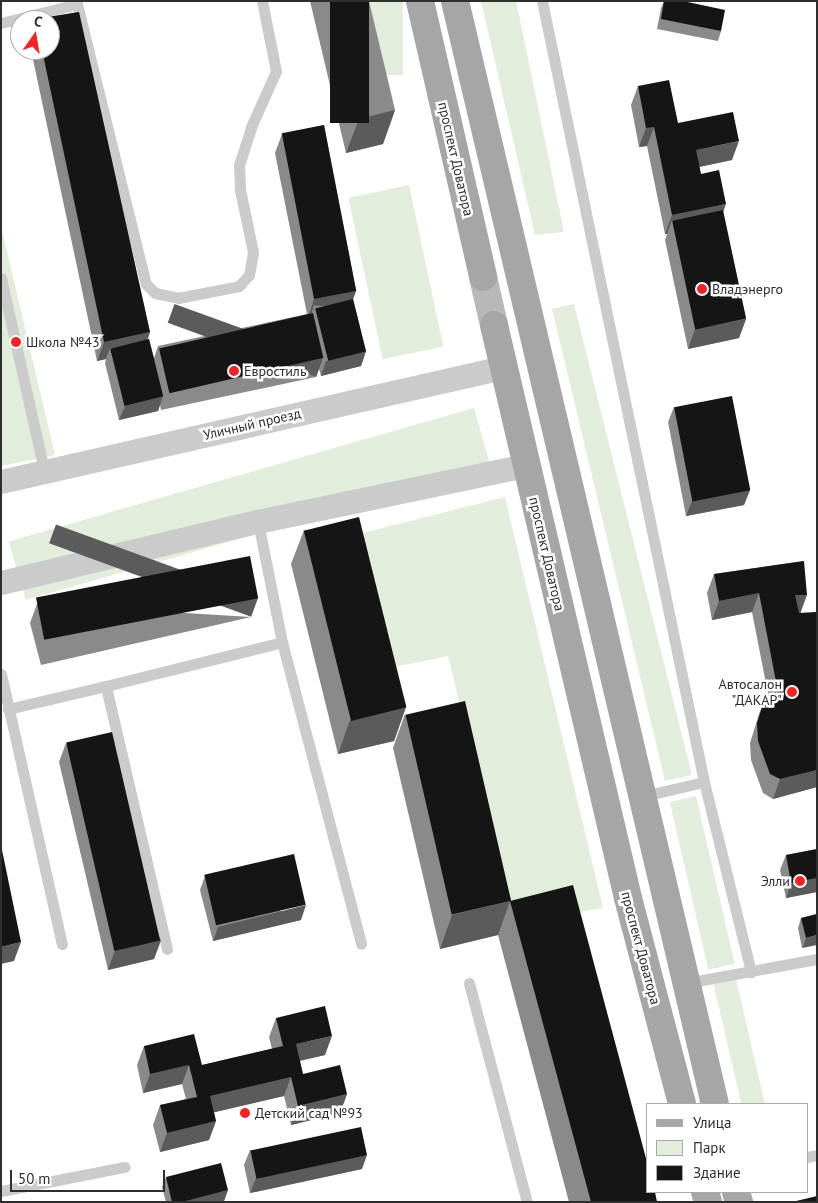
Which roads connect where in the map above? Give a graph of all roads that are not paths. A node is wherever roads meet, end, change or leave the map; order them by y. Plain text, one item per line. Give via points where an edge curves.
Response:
1 (262, 1) edge
2 (420, 1) edge
3 (455, 1) edge
4 (542, 1) edge
5 (77, 3) edge
6 (1, 23) edge
7 (1, 278) edge
8 (503, 368) junction
9 (527, 466) junction
10 (44, 470) junction
11 (1, 482) edge
12 (258, 522) junction
13 (1, 583) edge
14 (282, 642) junction
15 (1, 674) edge
16 (106, 686) junction
17 (8, 709) junction
18 (7, 729) edge
19 (704, 782) junction
20 (641, 796) junction
21 (62, 944) dead end
22 (361, 944) dead end
23 (167, 949) dead end
24 (817, 960) edge
25 (751, 972) junction
26 (469, 983) dead end
27 (685, 983) junction
28 (682, 1103) edge
29 (715, 1103) edge
30 (125, 1167) dead end
31 (1, 1192) edge
32 (527, 1202) edge

1 - 5 lane via 276,71 251,127 239,165 240,190 254,252 249,275 240,286 178,298 155,293 146,284
2 - 8 main road, проспект Доватора
3 - 20 main road
4 - 19 lane
5 - 6 lane
7 - 10 lane
8 - 9 main road, проспект Доватора
8 - 10 street, Уличный проезд
9 - 12 street
9 - 28 main road, проспект Доватора via 628,898
10 - 11 street, Уличный проезд
12 - 13 street
12 - 14 lane
14 - 16 lane
14 - 22 lane
15 - 17 lane
16 - 17 lane
16 - 23 lane
17 - 18 lane
18 - 21 lane
19 - 20 lane
19 - 25 lane
20 - 27 main road
24 - 25 lane
25 - 27 lane
26 - 32 lane
27 - 29 main road
30 - 31 lane

